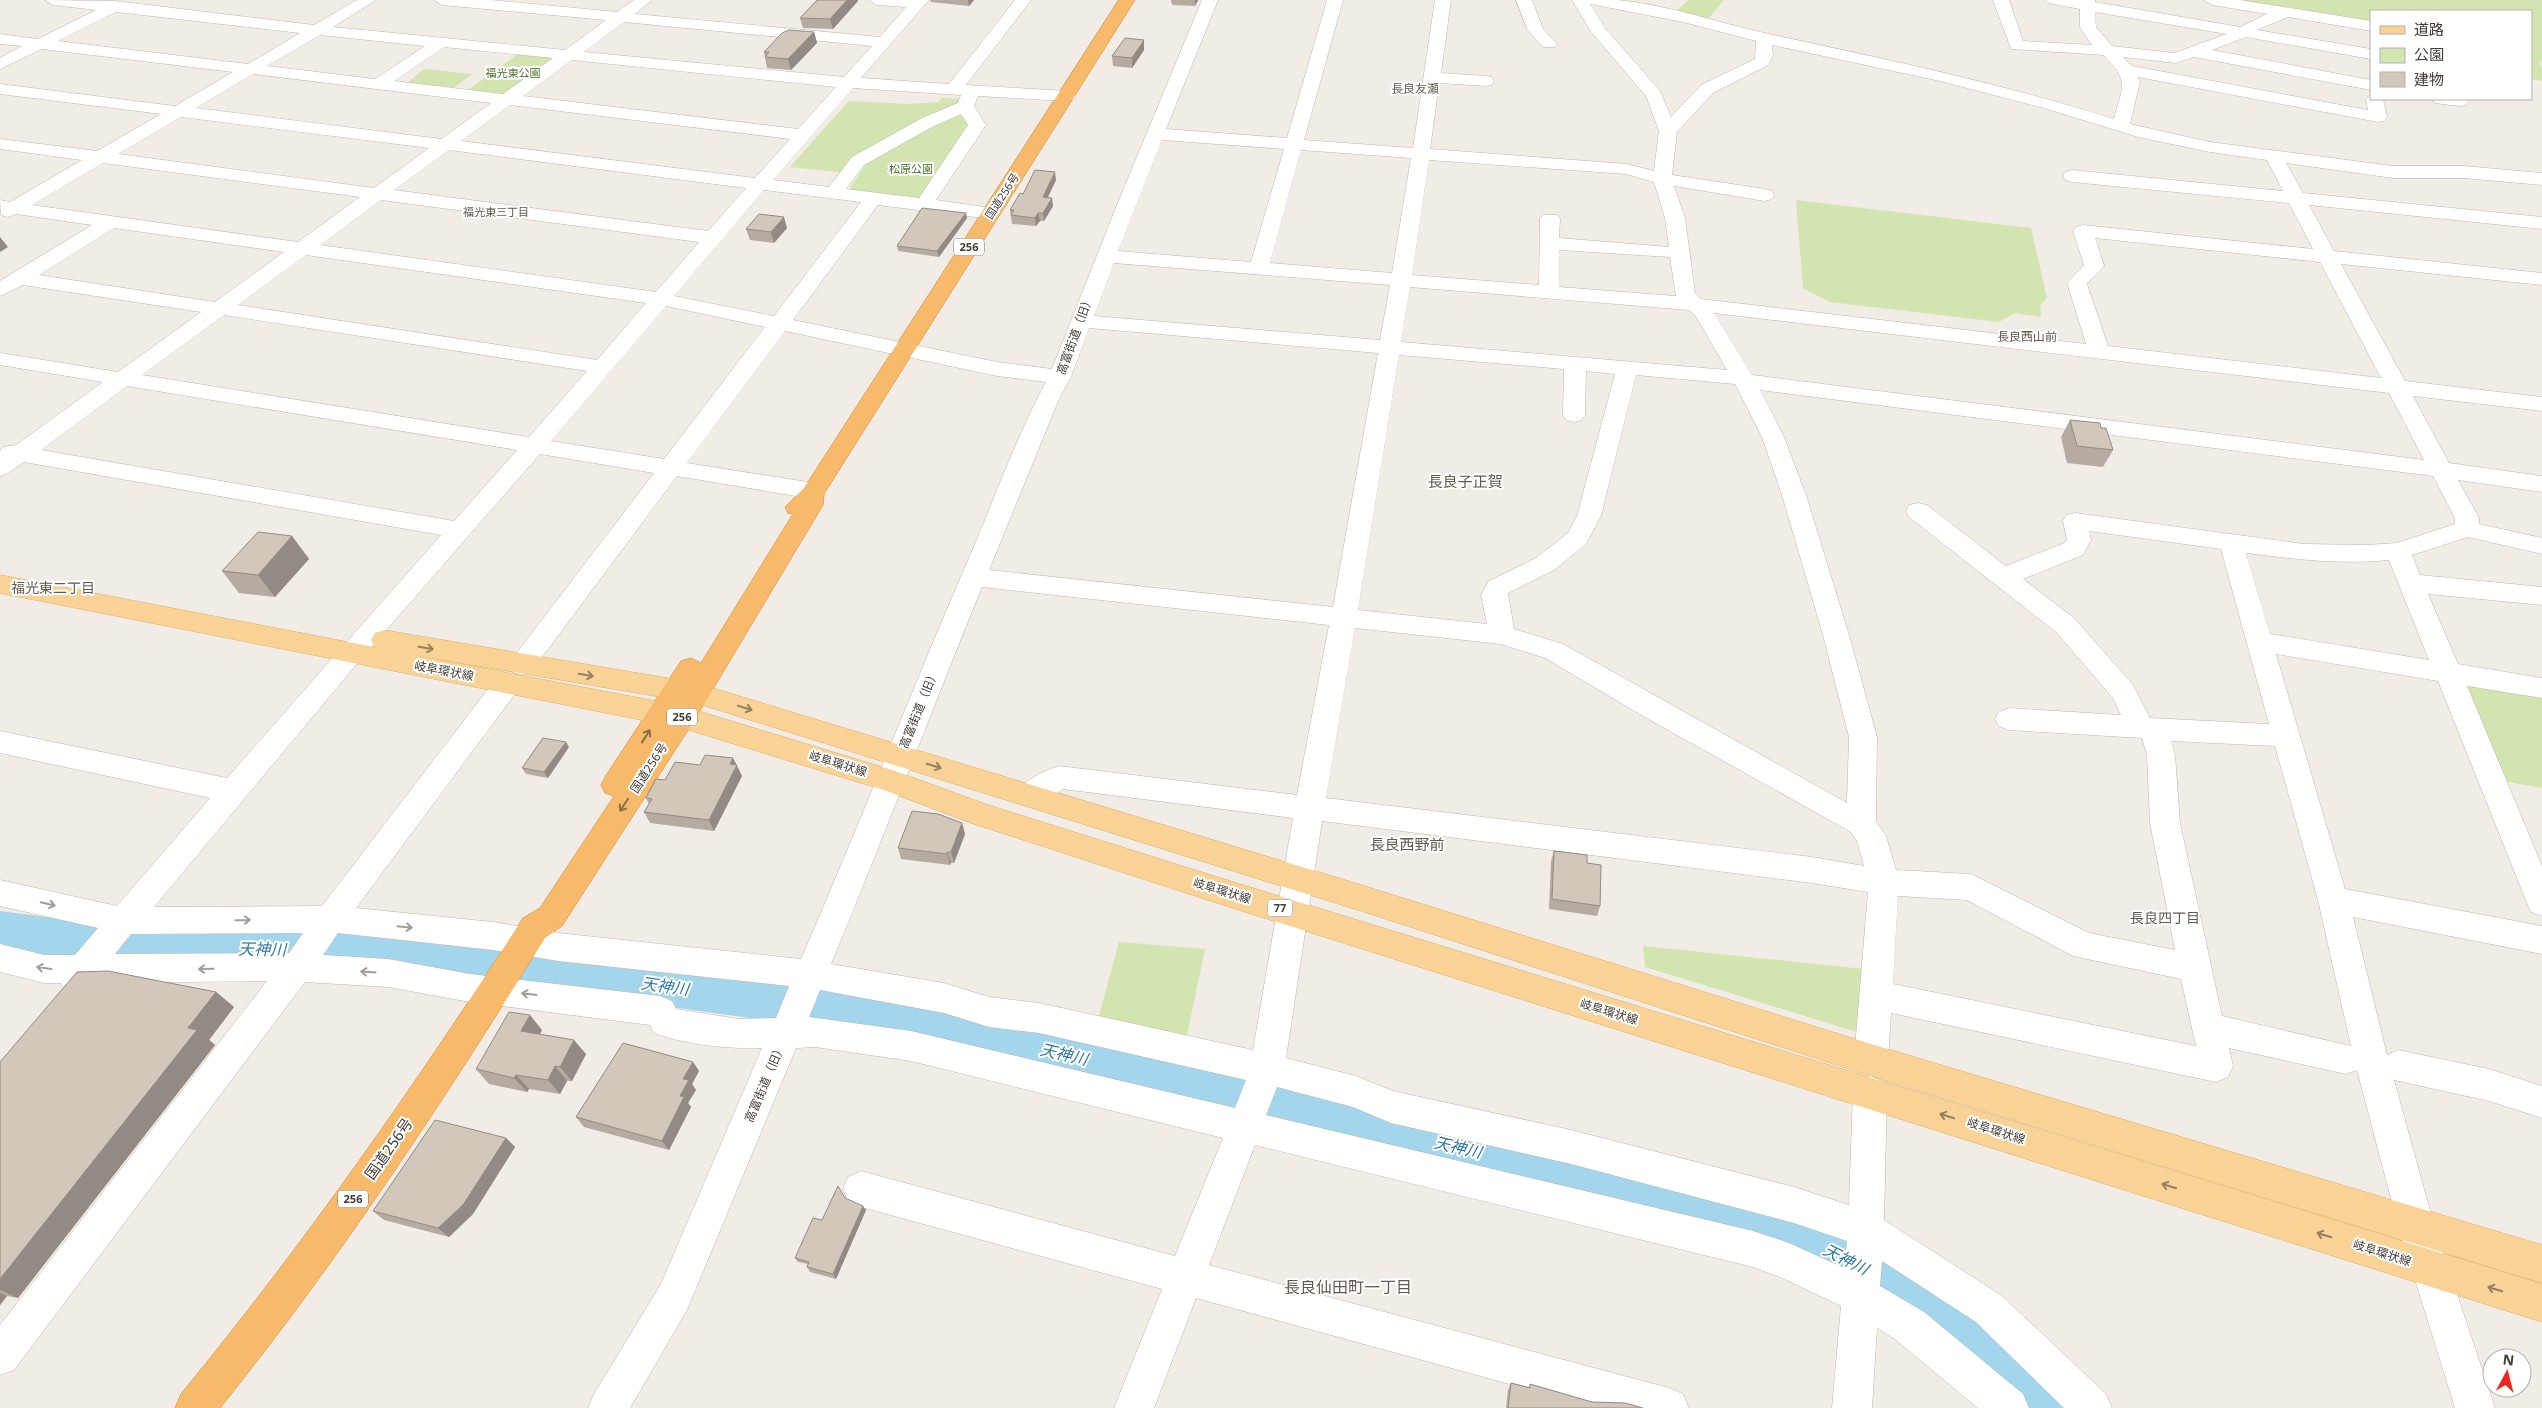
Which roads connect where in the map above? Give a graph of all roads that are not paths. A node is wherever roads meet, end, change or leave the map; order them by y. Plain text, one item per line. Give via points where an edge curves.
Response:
1 (53, 0) edge
2 (368, 0) edge
3 (442, 0) edge
4 (644, 0) edge
5 (878, 0) edge
6 (1023, 0) edge
7 (1127, 0) edge
8 (1210, 0) edge
9 (1335, 0) edge
10 (1443, 0) edge
11 (1524, 0) edge
12 (1580, 0) edge
13 (1592, 0) edge
14 (2001, 0) edge
15 (2053, 0) edge
16 (2212, 0) edge
17 (920, 2) edge
18 (120, 3) edge
19 (2088, 3) edge
20 (2287, 12) junction
21 (621, 17) junction
22 (2370, 26) edge
23 (317, 30) junction
24 (2244, 33) junction
25 (1764, 38) junction
26 (0, 39) edge
27 (441, 42) junction
28 (885, 42) junction
29 (40, 44) junction
30 (1549, 44) dead end
31 (2106, 50) junction
32 (2192, 52) junction
33 (2370, 54) edge
34 (569, 55) junction
35 (0, 64) edge
36 (250, 69) junction
37 (2126, 70) junction
38 (1431, 77) junction
39 (1486, 81) dead end
40 (849, 83) junction
41 (379, 84) junction
42 (2370, 85) edge
43 (0, 89) edge
44 (954, 89) junction
45 (1067, 96) junction
46 (968, 98) junction
47 (508, 100) junction
48 (2375, 100) edge
49 (2448, 100) edge
50 (2460, 100) edge
51 (179, 111) junction
52 (2120, 127) junction
53 (1668, 131) junction
54 (1155, 134) junction
55 (803, 135) junction
56 (0, 144) edge
57 (446, 144) junction
58 (1294, 144) junction
59 (1419, 152) junction
60 (100, 157) junction
61 (2274, 157) junction
62 (2072, 176) dead end
63 (1662, 179) junction
64 (2542, 179) edge
65 (760, 185) junction
66 (378, 194) junction
67 (832, 194) junction
68 (1765, 194) dead end
69 (873, 199) junction
70 (2296, 199) junction
71 (924, 205) junction
72 (4, 210) edge
73 (991, 213) junction
74 (1550, 219) dead end
75 (110, 222) junction
76 (2542, 223) edge
77 (712, 238) junction
78 (1550, 243) junction
79 (303, 248) junction
80 (1665, 252) dead end
81 (1106, 256) junction
82 (2326, 256) junction
83 (1259, 268) junction
84 (20, 278) junction
85 (2542, 279) edge
86 (1400, 280) junction
87 (0, 290) edge
88 (1549, 293) junction
89 (660, 299) junction
90 (1692, 304) junction
91 (220, 309) junction
92 (1080, 321) junction
93 (780, 323) junction
94 (1390, 346) junction
95 (903, 349) junction
96 (2100, 352) junction
97 (0, 359) edge
98 (1575, 364) junction
99 (602, 367) junction
100 (1627, 368) junction
101 (1060, 377) junction
102 (123, 379) junction
103 (1743, 380) junction
104 (2396, 386) junction
105 (2542, 404) edge
106 (1574, 415) dead end
107 (536, 444) junction
108 (10, 451) edge
109 (671, 467) junction
110 (0, 468) edge
111 (2442, 472) junction
112 (2542, 484) edge
113 (813, 493) junction
114 (1918, 511) dead end
115 (2466, 529) junction
116 (460, 530) junction
117 (2231, 542) junction
118 (2542, 546) edge
119 (2398, 551) junction
120 (0, 566) edge
121 (973, 576) junction
122 (2004, 577) junction
123 (2411, 583) junction
124 (0, 584) edge
125 (2542, 596) edge
126 (1343, 618) junction
127 (1502, 635) junction
128 (2260, 642) junction
129 (358, 645) junction
130 (2447, 672) junction
131 (515, 674) junction
132 (2542, 688) edge
133 (679, 703) junction
134 (2010, 719) dead end
135 (2147, 728) junction
136 (2287, 736) junction
137 (0, 742) edge
138 (896, 768) junction
139 (232, 791) junction
140 (1030, 795) junction
141 (1309, 808) junction
142 (1861, 824) junction
143 (1298, 878) junction
144 (1884, 882) junction
145 (0, 893) edge
146 (2333, 900) junction
147 (2542, 903) edge
148 (1294, 912) junction
149 (329, 919) junction
150 (121, 925) junction
151 (526, 940) junction
152 (2542, 940) edge
153 (0, 958) edge
154 (86, 967) junction
155 (297, 967) junction
156 (2194, 968) junction
157 (810, 975) junction
158 (497, 986) junction
159 (1876, 995) junction
160 (57, 998) edge
161 (788, 1028) junction
162 (2209, 1028) junction
163 (2346, 1059) dead end
164 (2398, 1066) dead end
165 (1267, 1070) junction
166 (1870, 1076) junction
167 (2542, 1102) edge
168 (1248, 1122) junction
169 (861, 1189) dead end
170 (2416, 1225) junction
171 (1866, 1234) junction
172 (2542, 1264) edge
173 (2430, 1268) junction
174 (1187, 1276) junction
175 (1860, 1291) junction
176 (2542, 1303) edge
177 (0, 1356) edge
178 (195, 1408) edge
179 (608, 1408) edge
180 (1134, 1408) edge
181 (1669, 1408) edge
182 (1852, 1408) edge
183 (2009, 1408) edge
184 (2092, 1408) edge
185 (2475, 1408) edge

1 - 18 street
2 - 23 street
3 - 21 street
4 - 21 street
5 - 17 street
6 - 44 street
7 - 45 highway, 国道256号 / 256
8 - 54 street, 高富街道（旧）
9 - 58 street
10 - 38 street
11 - 30 street via 1533,29
12 - 53 street via 1598,30 1651,88
13 - 25 street via 1684,17
14 - 31 street via 2017,46
15 - 19 street
16 - 20 street
17 - 28 street
18 - 23 street
18 - 29 street
19 - 24 street
19 - 31 street via 2088,27
20 - 22 street
20 - 24 street via 2259,22
21 - 28 street
21 - 34 street
23 - 27 street
23 - 36 street
24 - 32 street
24 - 33 street
25 - 52 street via 1942,76 2050,104
25 - 53 street via 1762,62 1707,88
26 - 29 street
27 - 34 street
27 - 41 street
28 - 40 street
29 - 35 street
29 - 36 street
31 - 32 street via 2170,58
31 - 37 street
32 - 42 street
34 - 40 street
34 - 47 street
36 - 41 street
36 - 51 street
37 - 48 street via 2378,117
37 - 52 street via 2132,82
38 - 39 street
38 - 59 street
40 - 44 street
40 - 55 street
41 - 47 street
43 - 51 street
44 - 46 street
45 - 46 street
45 - 73 highway, 国道256号 / 256
46 - 67 street via 858,161
46 - 71 street via 977,125
47 - 55 street
47 - 57 street
49 - 50 street
51 - 57 street
51 - 60 street
52 - 61 street
53 - 63 street
54 - 58 street
54 - 81 street, 高富街道（旧）
55 - 65 street
56 - 60 street
57 - 65 street
57 - 66 street
58 - 59 street
58 - 83 street
59 - 63 street via 1627,169
59 - 86 street
60 - 66 street
60 - 72 street
61 - 64 street via 2401,172 2457,172
61 - 70 street
62 - 70 street
63 - 68 street
63 - 90 street via 1675,218 1685,295
65 - 67 street
65 - 77 street
66 - 77 street
66 - 79 street
67 - 69 street
69 - 71 street
69 - 93 street
70 - 76 street
70 - 82 street
71 - 73 street
72 - 75 street
73 - 95 highway, 国道256号 / 256
74 - 78 street
75 - 79 street
75 - 84 street
77 - 89 street
78 - 80 street
78 - 88 street
79 - 89 street
79 - 91 street
81 - 83 street
81 - 92 street, 高富街道（旧）
82 - 85 street
82 - 96 street via 2084,231 2094,266 2077,283
82 - 104 street
83 - 86 street
84 - 87 street
84 - 91 street
86 - 88 street
86 - 94 street
88 - 90 street
89 - 93 street
89 - 99 street
90 - 96 street
90 - 103 street via 1704,312
91 - 99 street
91 - 102 street
92 - 94 street
92 - 101 street, 高富街道（旧）
93 - 95 street
93 - 109 street
94 - 98 street
94 - 126 street
95 - 101 street
95 - 113 highway, 国道256号 / 256
96 - 104 street
97 - 102 street
98 - 100 street
98 - 106 street
99 - 107 street
100 - 103 street
100 - 127 street via 1589,516 1577,538 1544,564 1498,587 1494,595
101 - 121 street, 高富街道（旧）
102 - 107 street
102 - 108 street
103 - 111 street
103 - 142 street via 1773,436 1794,495 1855,703 1863,737
104 - 105 street
104 - 111 street
107 - 109 street
107 - 116 street
108 - 110 street
108 - 116 street
109 - 113 street
109 - 131 street
111 - 112 street
111 - 115 street via 2467,518
113 - 133 highway, 国道256号 / 256 via 811,505
114 - 122 street
115 - 118 street
115 - 119 street
116 - 129 street
117 - 119 street via 2304,552 2367,554
117 - 122 street via 2075,521 2079,540 2074,549
117 - 128 street
119 - 123 street
120 - 129 main road, 岐阜環状線 / 77
121 - 126 street
121 - 138 street, 高富街道（旧）
122 - 135 street via 2065,625 2123,692
123 - 125 street
123 - 130 street
124 - 129 main road, 岐阜環状線 / 77
126 - 127 street
126 - 141 street
127 - 142 street via 1554,652
128 - 130 street
128 - 136 street
129 - 131 main road, 岐阜環状線 / 77
129 - 139 street
130 - 132 street
130 - 147 street
131 - 133 main road, 岐阜環状線 / 77
131 - 149 street
133 - 138 main road, 岐阜環状線 / 77
133 - 151 highway, 国道256号 / 256 via 551,917
134 - 135 street
135 - 136 street
135 - 156 street via 2161,755 2165,823
136 - 146 street
137 - 139 street
138 -> 140 main road, 岐阜環状線 / 77
138 - 148 main road, 岐阜環状線 / 77 via 981,815
138 - 157 street, 高富街道（旧）
139 - 150 street
140 - 141 street via 1059,777
140 - 143 main road, 岐阜環状線 / 77
141 - 143 street
141 - 144 street via 1812,870
142 - 144 street via 1871,836
143 - 148 street
143 - 166 main road, 岐阜環状線 / 77
144 - 156 street via 1971,887 2084,946
144 - 159 street
145 -> 150 street
146 - 152 street
146 - 170 street
148 - 165 street
148 - 166 main road, 岐阜環状線 / 77
150 -> 149 street
149 -> 151 street
149 - 155 street
150 - 154 street
151 - 157 street
151 - 158 highway, 国道256号 / 256
154 -> 153 street via 44,969
155 -> 154 street
154 - 160 street
158 -> 155 street via 388,973
155 - 177 street
156 - 162 street
157 - 161 street, 高富街道（旧）
157 - 165 street via 944,998 988,1012 1039,1018
161 -> 158 street via 730,1032 666,1022 660,1011
158 - 178 highway, 国道256号 / 256 via 411,1119 244,1349
159 - 162 street via 2216,1066
159 - 166 street
161 - 168 street via 911,1046
161 - 179 street, 高富街道（旧） via 674,1297
162 - 163 street
164 - 167 street via 2489,1085
165 - 168 street
165 - 171 street via 1356,1092 1391,1108 1589,1152 1794,1205
166 - 170 main road, 岐阜環状線 / 77
166 - 171 street
173 -> 166 main road, 岐阜環状線 / 77
168 - 174 street
168 - 175 street via 1753,1250
169 - 174 street
170 - 172 main road, 岐阜環状線 / 77
170 - 173 street
171 - 175 street
171 - 184 street via 1989,1309
176 -> 173 main road, 岐阜環状線 / 77
173 - 185 street
174 - 180 street
174 - 181 street
175 - 182 street
175 - 183 street via 1910,1326

